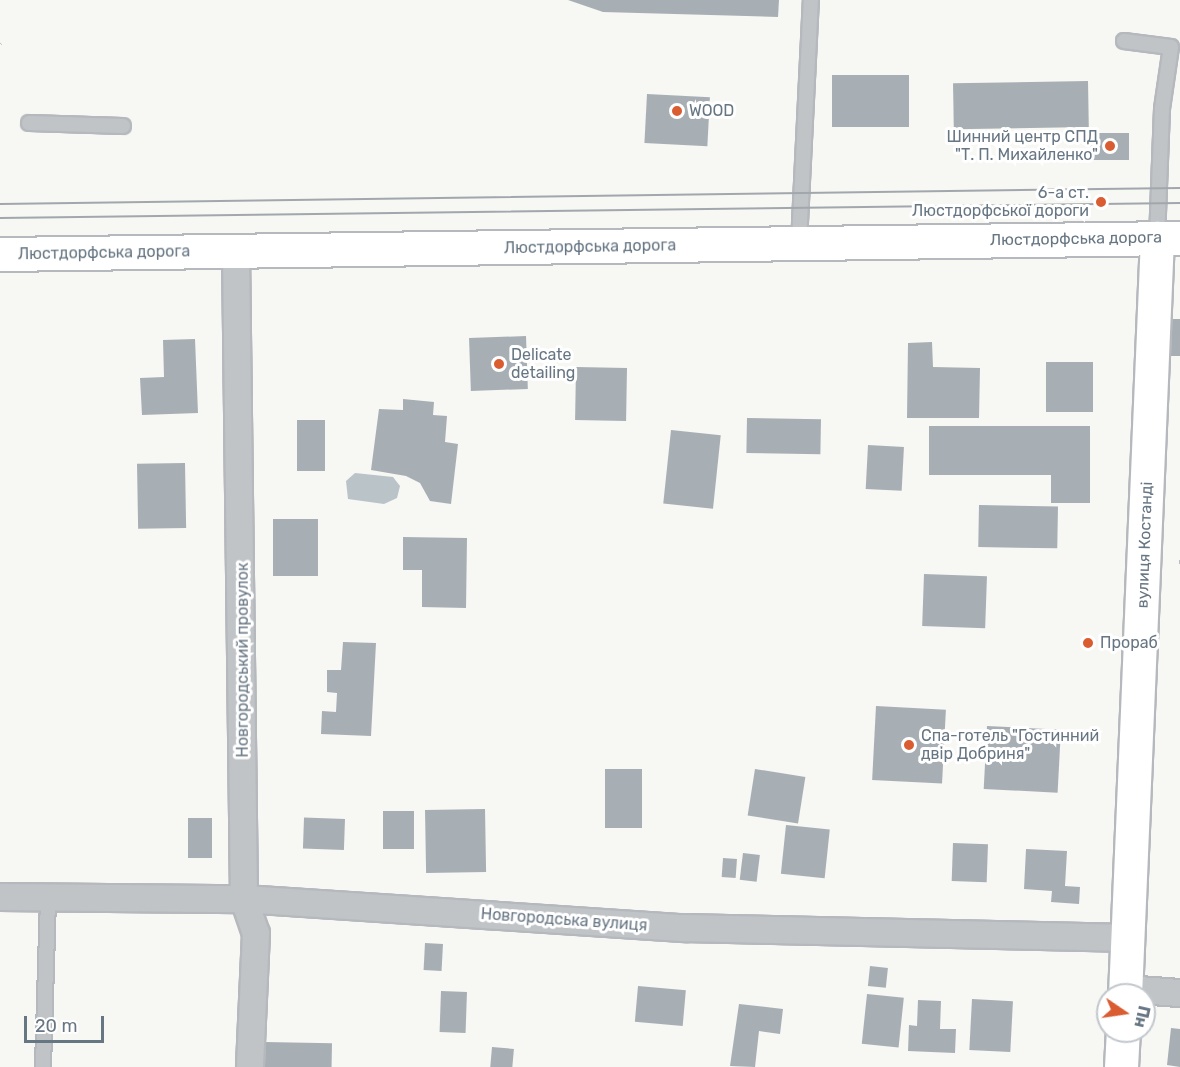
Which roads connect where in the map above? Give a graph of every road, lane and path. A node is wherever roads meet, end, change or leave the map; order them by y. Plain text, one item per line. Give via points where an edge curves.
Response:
1 (811, 0) edge
2 (1124, 41) dead end
3 (29, 123) dead end
4 (123, 126) dead end
5 (1169, 238) edge
6 (799, 244) junction
7 (236, 252) junction
8 (0, 254) edge
9 (0, 897) edge
10 (48, 897) junction
11 (244, 899) junction
12 (1128, 938) junction
13 (1126, 983) edge
14 (1156, 993) edge
15 (1180, 993) edge
16 (1122, 1043) edge
17 (43, 1067) edge
18 (250, 1067) edge
19 (1121, 1067) edge

1 - 6 lane
2 - 5 lane via 1171,47 1162,109
3 - 4 lane
5 - 6 main road, Люстдорфська дорога
5 - 12 main road, вулиця Костанді
6 - 7 main road, Люстдорфська дорога
7 - 8 main road, Люстдорфська дорога
7 - 11 street, Новгородський провулок
9 - 10 street, Новгородська вулиця
10 - 11 street, Новгородська вулиця
10 - 17 lane
11 - 12 street, Новгородська вулиця via 686,928
11 - 18 street, Новгородський провулок via 256,933
12 - 13 main road, вулиця Костанді
14 - 15 street
16 - 19 main road

